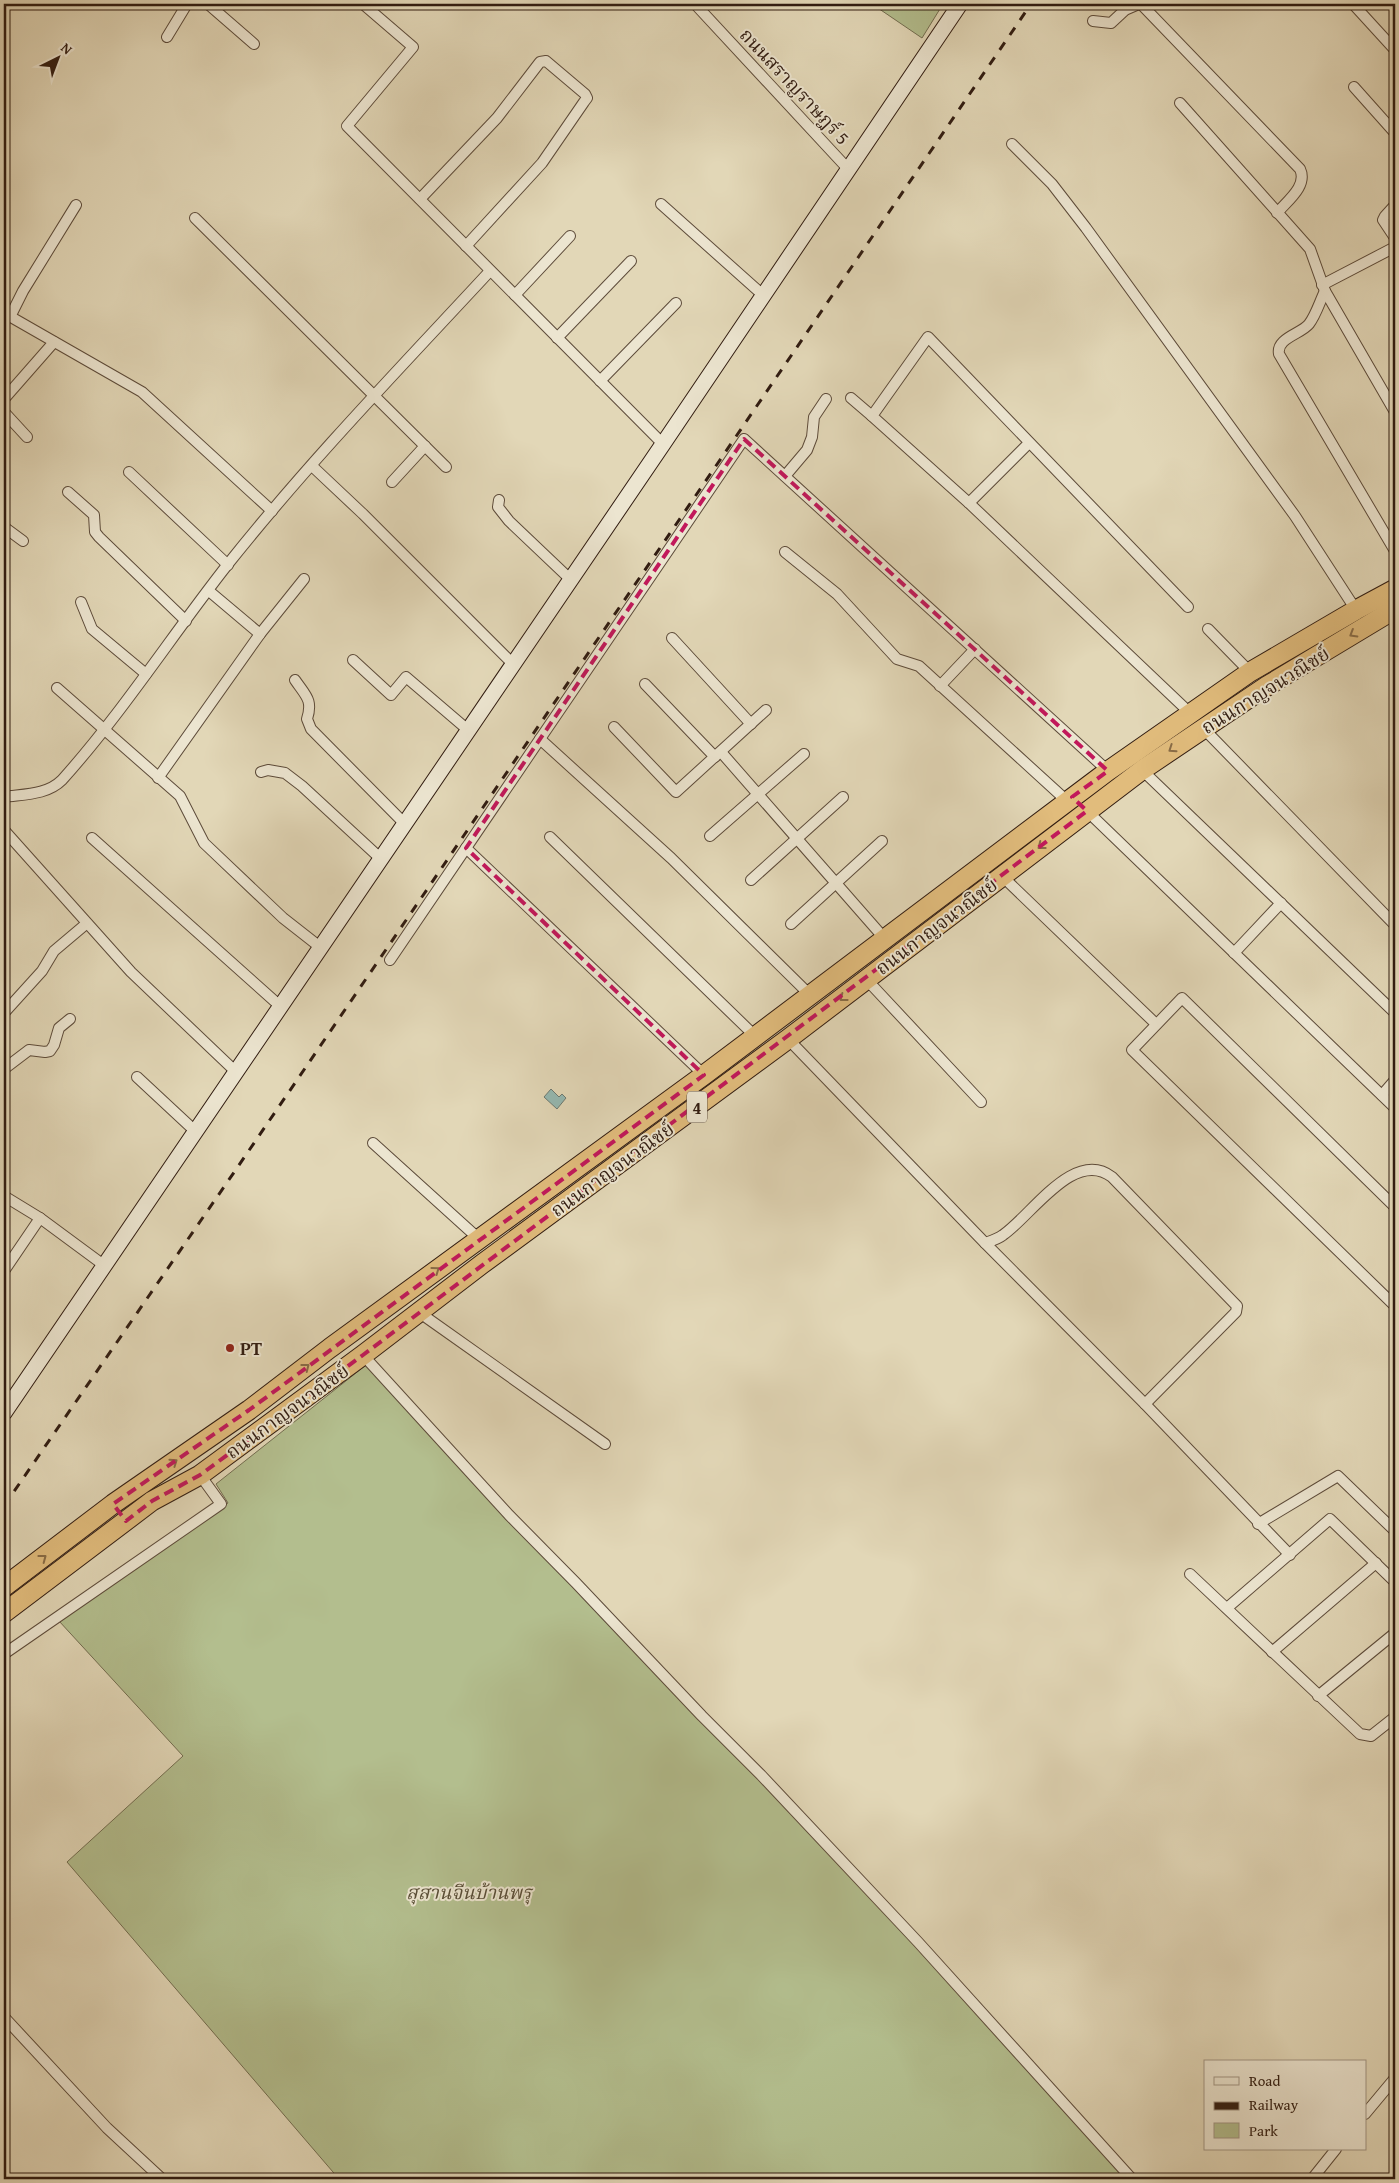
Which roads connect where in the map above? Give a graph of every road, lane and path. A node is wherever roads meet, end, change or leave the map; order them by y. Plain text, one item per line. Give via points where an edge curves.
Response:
1 (187, 4) edge
2 (208, 4) edge
3 (363, 4) edge
4 (696, 4) edge
5 (960, 4) edge
6 (1140, 4) edge
7 (1353, 4) edge
8 (1093, 21) dead end
9 (167, 37) dead end
10 (254, 44) dead end
11 (1395, 50) edge
12 (1354, 87) dead end
13 (1180, 103) dead end
14 (1395, 133) edge
15 (1012, 144) dead end
16 (849, 170) junction
17 (420, 199) junction
18 (661, 204) dead end
19 (76, 205) dead end
20 (1395, 205) edge
21 (1277, 213) junction
22 (195, 218) dead end
23 (570, 236) dead end
24 (1395, 238) edge
25 (466, 246) junction
26 (1395, 247) edge
27 (631, 261) dead end
28 (490, 271) junction
29 (1323, 288) junction
30 (515, 295) junction
31 (764, 296) junction
32 (676, 303) dead end
33 (7, 315) edge
34 (557, 338) junction
35 (54, 342) junction
36 (600, 381) junction
37 (374, 396) junction
38 (851, 398) dead end
39 (4, 399) edge
40 (826, 399) dead end
41 (4, 412) edge
42 (1395, 412) edge
43 (872, 416) junction
44 (27, 437) dead end
45 (1029, 443) junction
46 (663, 444) junction
47 (426, 446) junction
48 (312, 466) junction
49 (446, 467) dead end
50 (129, 472) dead end
51 (785, 476) junction
52 (392, 482) dead end
53 (68, 492) dead end
54 (499, 500) dead end
55 (969, 503) junction
56 (4, 507) edge
57 (272, 511) junction
58 (4, 525) edge
59 (23, 541) dead end
60 (1395, 551) edge
61 (785, 552) dead end
62 (228, 565) junction
63 (304, 579) dead end
64 (570, 579) junction
65 (1395, 589) edge
66 (209, 591) junction
67 (81, 602) dead end
68 (1188, 608) dead end
69 (1395, 609) edge
70 (1356, 610) junction
71 (186, 621) junction
72 (1208, 629) dead end
73 (260, 634) junction
74 (672, 638) dead end
75 (975, 649) junction
76 (354, 660) dead end
77 (514, 664) junction
78 (1250, 672) junction
79 (146, 674) junction
80 (295, 680) dead end
81 (645, 684) dead end
82 (940, 686) junction
83 (57, 688) dead end
84 (766, 710) dead end
85 (1190, 713) junction
86 (751, 724) junction
87 (614, 727) dead end
88 (1203, 728) junction
89 (103, 729) junction
90 (468, 730) junction
91 (540, 739) junction
92 (718, 754) junction
93 (804, 754) dead end
94 (1142, 770) junction
95 (1108, 771) junction
96 (261, 772) dead end
97 (158, 778) junction
98 (758, 795) junction
99 (4, 797) edge
100 (843, 797) dead end
101 (1070, 799) junction
102 (1087, 811) junction
103 (404, 823) junction
104 (4, 830) edge
105 (710, 836) dead end
106 (550, 837) dead end
107 (92, 838) dead end
108 (797, 839) junction
109 (882, 841) dead end
110 (466, 848) junction
111 (380, 858) junction
112 (1002, 876) junction
113 (751, 880) dead end
114 (836, 884) junction
115 (1281, 903) junction
116 (86, 924) junction
117 (791, 924) dead end
118 (1395, 926) edge
119 (884, 938) junction
120 (320, 948) junction
121 (1234, 953) junction
122 (390, 960) dead end
123 (867, 980) junction
124 (810, 995) junction
125 (280, 1006) junction
126 (4, 1012) edge
127 (1395, 1012) edge
128 (70, 1019) dead end
129 (1156, 1024) junction
130 (756, 1037) junction
131 (788, 1039) junction
132 (4, 1069) edge
133 (235, 1071) junction
134 (704, 1076) junction
135 (137, 1077) dead end
136 (1395, 1080) edge
137 (1382, 1095) junction
138 (981, 1102) dead end
139 (1395, 1108) edge
140 (195, 1131) junction
141 (372, 1143) dead end
142 (4, 1196) edge
143 (1395, 1207) edge
144 (40, 1218) junction
145 (479, 1239) junction
146 (985, 1243) junction
147 (105, 1266) junction
148 (4, 1271) edge
149 (1395, 1306) edge
150 (420, 1313) junction
151 (363, 1355) junction
152 (1145, 1404) junction
153 (4, 1413) edge
154 (605, 1444) dead end
155 (200, 1475) junction
156 (113, 1504) junction
157 (126, 1522) junction
158 (1258, 1524) junction
159 (1395, 1531) edge
160 (1290, 1555) junction
161 (1376, 1564) junction
162 (1190, 1574) dead end
163 (1395, 1582) edge
164 (4, 1587) edge
165 (1227, 1608) junction
166 (4, 1612) edge
167 (1395, 1633) edge
168 (1272, 1652) junction
169 (4, 1654) edge
170 (1318, 1696) junction
171 (1395, 1717) edge
172 (4, 2017) edge
173 (1395, 2078) edge
174 (1366, 2113) edge
175 (1335, 2150) edge
176 (162, 2179) edge
177 (1132, 2179) edge
178 (1312, 2179) edge

1 - 9 street
2 - 10 street
3 - 17 street via 414,48 347,126
4 - 16 street, ถนนสราญราษฎร์ 5
5 - 16 street
6 - 8 street via 1125,10 1111,23
6 - 21 street via 1300,169 1301,184
7 - 11 street
12 - 14 street
13 - 21 street
15 - 70 street via 1052,184 1086,228 1294,516
16 - 31 street
17 - 25 street
17 - 25 street via 497,118 540,62 546,62 585,94 586,100 542,163
18 - 31 street
19 - 33 street
20 - 24 street via 1383,220
21 - 29 street via 1310,249
22 - 37 street
23 - 30 street
25 - 28 street
26 - 29 street
27 - 34 street
28 - 30 street
28 - 37 street
29 - 42 street
29 - 60 street via 1308,325 1282,343 1279,354
30 - 34 street
31 - 46 street
32 - 36 street
33 - 35 street
34 - 36 street
35 - 39 street
35 - 57 street via 142,392
36 - 46 street
37 - 47 street
37 - 48 street
38 - 43 street
40 - 51 street via 814,417 807,450
41 - 44 street
43 - 45 street via 928,336
43 - 55 street
45 - 55 street
45 - 68 street
46 - 64 street
47 - 49 street
47 - 52 street
48 - 57 street
48 - 77 street
50 - 62 street
51 - 75 street
51 - 91 street via 744,439
53 - 71 street via 94,515 98,537
54 - 64 street via 498,507 509,521
55 - 85 street
56 - 58 street
57 - 62 street
58 - 59 street
61 - 82 street via 837,594 897,659 919,666
62 - 66 street
63 - 73 street
64 - 77 street
65 - 70 highway, ถนนกาญจนวณิชย์ / 4
66 - 71 street
66 - 73 street
67 - 79 street via 92,629
69 -> 88 highway, ถนนกาญจนวณิชย์ / 4
70 - 78 highway, ถนนกาญจนวณิชย์ / 4
71 - 79 street
72 - 78 street
73 - 97 street
74 - 86 street
75 - 82 street
75 - 95 street
76 - 90 street via 391,695 406,677
77 - 90 street
78 - 85 highway, ถนนกาญจนวณิชย์ / 4
79 - 89 street
80 - 103 street via 310,702 307,719 311,729
81 - 92 street
82 - 101 street
83 - 89 street
84 - 86 street
85 - 95 highway, ถนนกาญจนวณิชย์ / 4
86 - 92 street
87 - 92 street via 676,792
88 -> 94 highway, ถนนกาญจนวณิชย์ / 4
88 - 118 street
89 - 97 street
89 - 99 street via 66,776 54,786 44,791
90 - 103 street
91 - 110 street
91 - 124 street via 671,858
92 - 98 street
93 - 98 street
94 - 102 highway, ถนนกาญจนวณิชย์ / 4
94 - 115 street
95 - 101 highway, ถนนกาญจนวณิชย์ / 4
96 - 111 street via 285,773
97 - 120 street via 183,800 204,842 283,918
98 - 105 street
98 - 108 street
100 - 108 street
101 - 102 street
101 - 119 highway, ถนนกาญจนวณิชย์ / 4
102 -> 112 highway, ถนนกาญจนวณิชย์ / 4
102 - 121 street
103 - 111 street
104 - 116 street
106 - 130 street
107 - 125 street
108 - 113 street
108 - 114 street
109 - 114 street
110 - 122 street
110 - 134 street
111 - 120 street
112 - 123 highway, ถนนกาญจนวณิชย์ / 4
112 - 129 street
114 - 117 street
114 - 119 street
115 - 121 street
115 - 127 street
116 - 126 street via 54,951 42,971
116 - 133 street via 131,972
119 - 124 highway, ถนนกาญจนวณิชย์ / 4
120 - 125 street
121 - 137 street
123 -> 131 highway, ถนนกาญจนวณิชย์ / 4
123 - 138 street
124 - 130 highway, ถนนกาญจนวณิชย์ / 4
125 - 133 street
128 - 132 street via 60,1028 50,1050 29,1050
129 - 143 street via 1182,998
129 - 149 street via 1132,1050
130 - 134 highway, ถนนกาญจนวณิชย์ / 4
131 - 146 street
131 - 150 highway, ถนนกาญจนวณิชย์ / 4
133 - 140 street
134 - 145 highway, ถนนกาญจนวณิชย์ / 4
135 - 140 street
136 - 137 street
137 - 139 street
140 - 147 street
141 - 145 street
142 - 144 street
144 - 147 street
144 - 148 street
156 -> 145 highway, ถนนกาญจนวณิชย์ / 4 via 249,1410
146 - 152 street
146 - 152 street via 1003,1235 1075,1173 1092,1169 1112,1177 1237,1306 1236,1312
147 - 153 street
150 - 151 highway, ถนนกาญจนวณิชย์ / 4
150 - 154 street
151 - 155 highway, ถนนกาญจนวณิชย์ / 4
151 - 177 street via 509,1515 918,1942
152 - 158 street
155 - 157 highway, ถนนกาญจนวณิชย์ / 4 via 152,1501
155 - 169 street via 221,1504
156 - 157 highway
164 -> 156 highway, ถนนกาญจนวณิชย์ / 4
157 - 166 highway, ถนนกาญจนวณิชย์ / 4
158 - 159 street via 1338,1476
158 - 160 street
160 - 161 street via 1330,1519
160 - 165 street
161 - 163 street
161 - 168 street
162 - 165 street
165 - 168 street
167 - 170 street
168 - 170 street
170 - 171 street via 1364,1736 1374,1734
172 - 176 street via 107,2128
173 - 174 street
175 - 178 street

